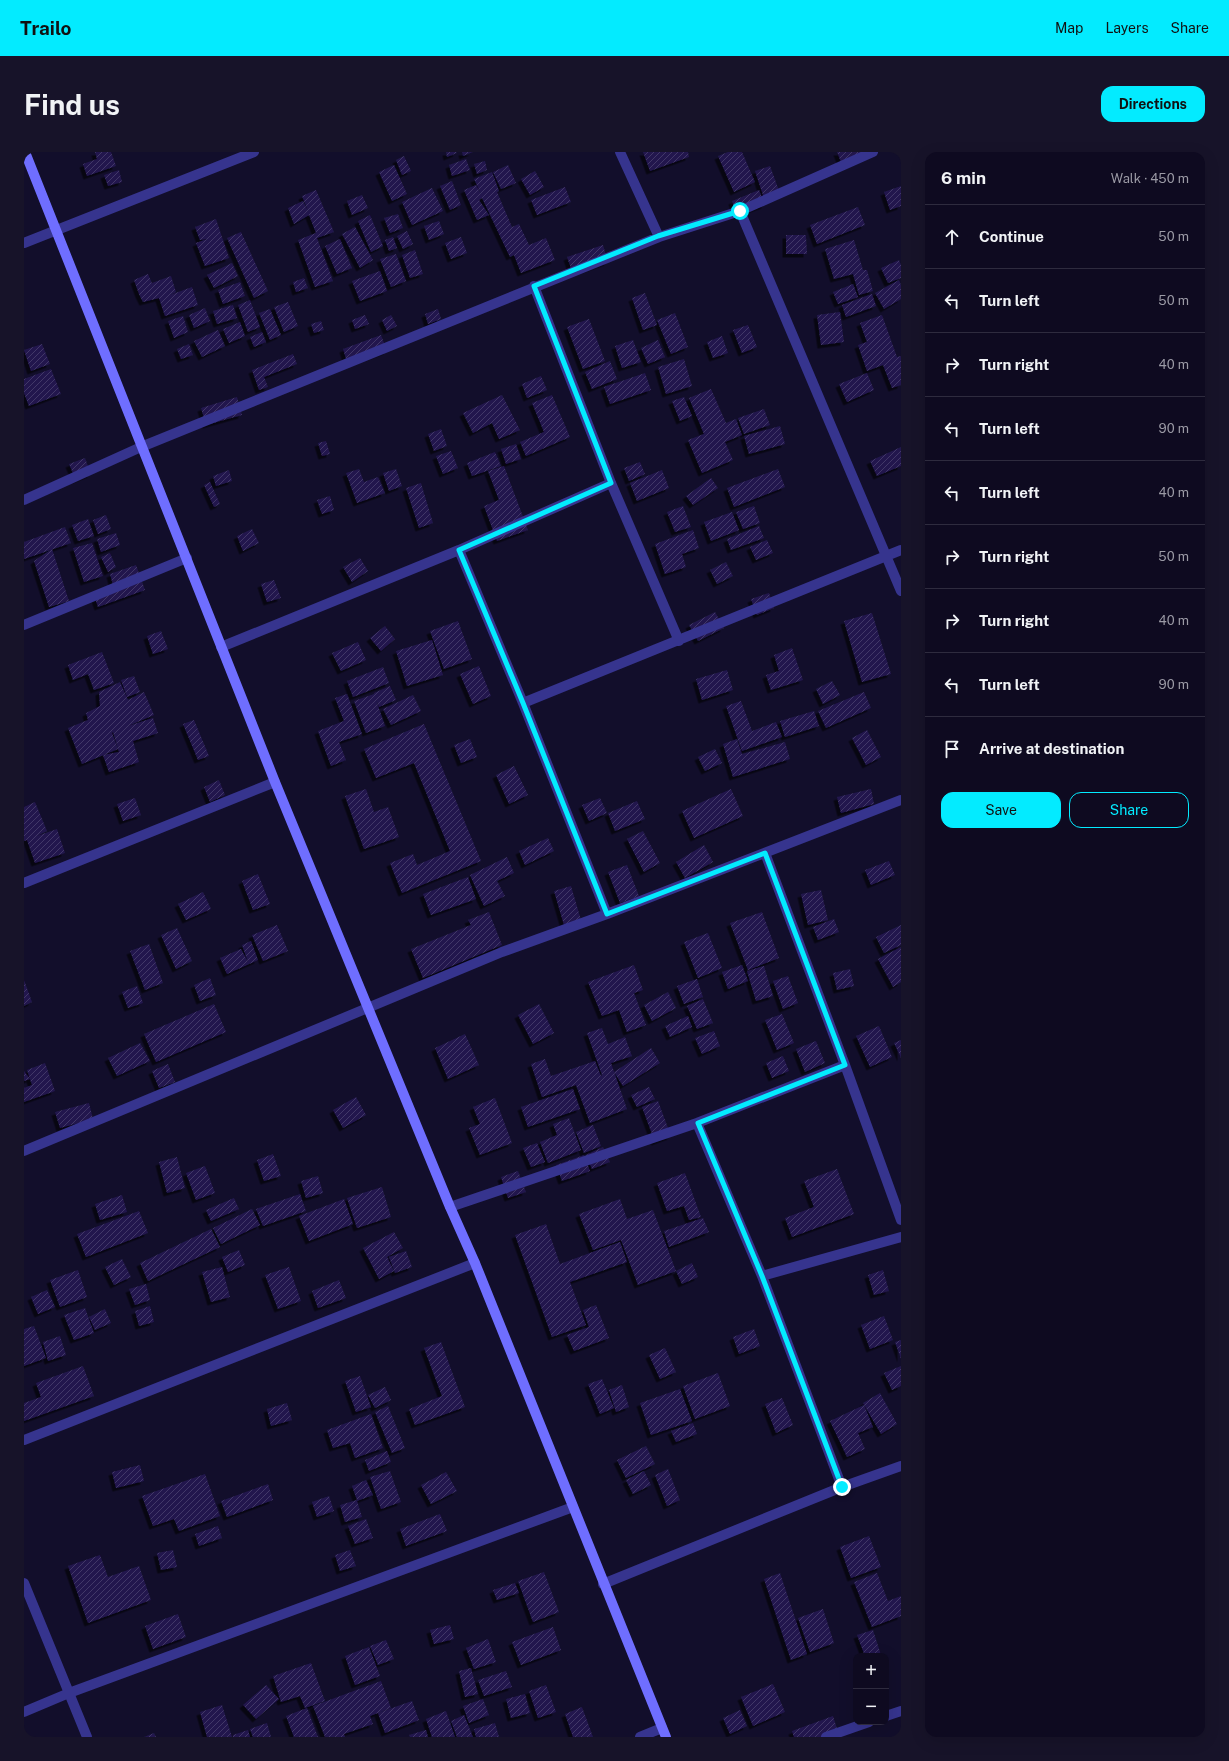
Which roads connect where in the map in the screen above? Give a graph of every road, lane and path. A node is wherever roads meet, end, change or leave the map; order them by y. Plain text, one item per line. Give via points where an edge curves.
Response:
1 (25, 152) edge
2 (254, 152) edge
3 (620, 152) edge
4 (873, 152) edge
5 (740, 211) junction
6 (56, 230) junction
7 (658, 236) junction
8 (24, 243) edge
9 (534, 286) junction
10 (141, 447) junction
11 (611, 483) junction
12 (24, 500) edge
13 (459, 550) junction
14 (901, 550) edge
15 (886, 556) junction
16 (186, 558) junction
17 (901, 591) edge
18 (24, 625) edge
19 (679, 641) junction
20 (221, 647) junction
21 (523, 703) junction
22 (275, 782) junction
23 (901, 800) edge
24 (765, 853) junction
25 (24, 883) edge
26 (607, 914) junction
27 (368, 1007) junction
28 (845, 1065) junction
29 (698, 1123) junction
30 (24, 1151) edge
31 (450, 1207) junction
32 (901, 1220) edge
33 (901, 1237) edge
34 (475, 1263) junction
35 (762, 1276) junction
36 (24, 1440) edge
37 (901, 1466) edge
38 (842, 1487) junction
39 (573, 1507) junction
40 (24, 1583) edge
41 (603, 1584) junction
42 (69, 1693) junction
43 (901, 1711) edge
44 (24, 1712) edge
45 (889, 1715) edge
46 (860, 1725) edge
47 (664, 1733) edge
48 (87, 1737) edge
49 (640, 1737) edge
50 (826, 1737) edge

1 - 6 main road
2 - 6 street
3 - 7 street
4 - 5 street
5 - 7 street
5 - 15 street
6 - 8 street
6 - 10 main road
7 - 9 street
9 - 10 street
9 - 11 street
10 - 12 street
10 - 16 main road
11 - 13 street
11 - 19 street
13 - 20 street
13 - 21 street
14 - 15 street
15 - 17 street
15 - 19 street
16 - 18 street
16 - 20 main road
19 - 21 street
20 - 22 main road
21 - 26 street
22 - 25 street
22 - 27 main road
23 - 24 street
24 - 26 street
24 - 28 street
26 - 27 street via 502,952
27 - 30 street
27 - 31 main road
28 - 29 street
28 - 32 street
29 - 31 street
29 - 35 street
31 - 34 main road
33 - 35 street
34 - 36 street
34 - 39 main road
35 - 38 street
37 - 38 street
38 - 41 street
39 - 41 main road
39 - 42 street
40 - 42 street
41 - 47 main road
42 - 44 street
42 - 48 street
43 - 45 street
46 - 50 street
47 - 49 street

